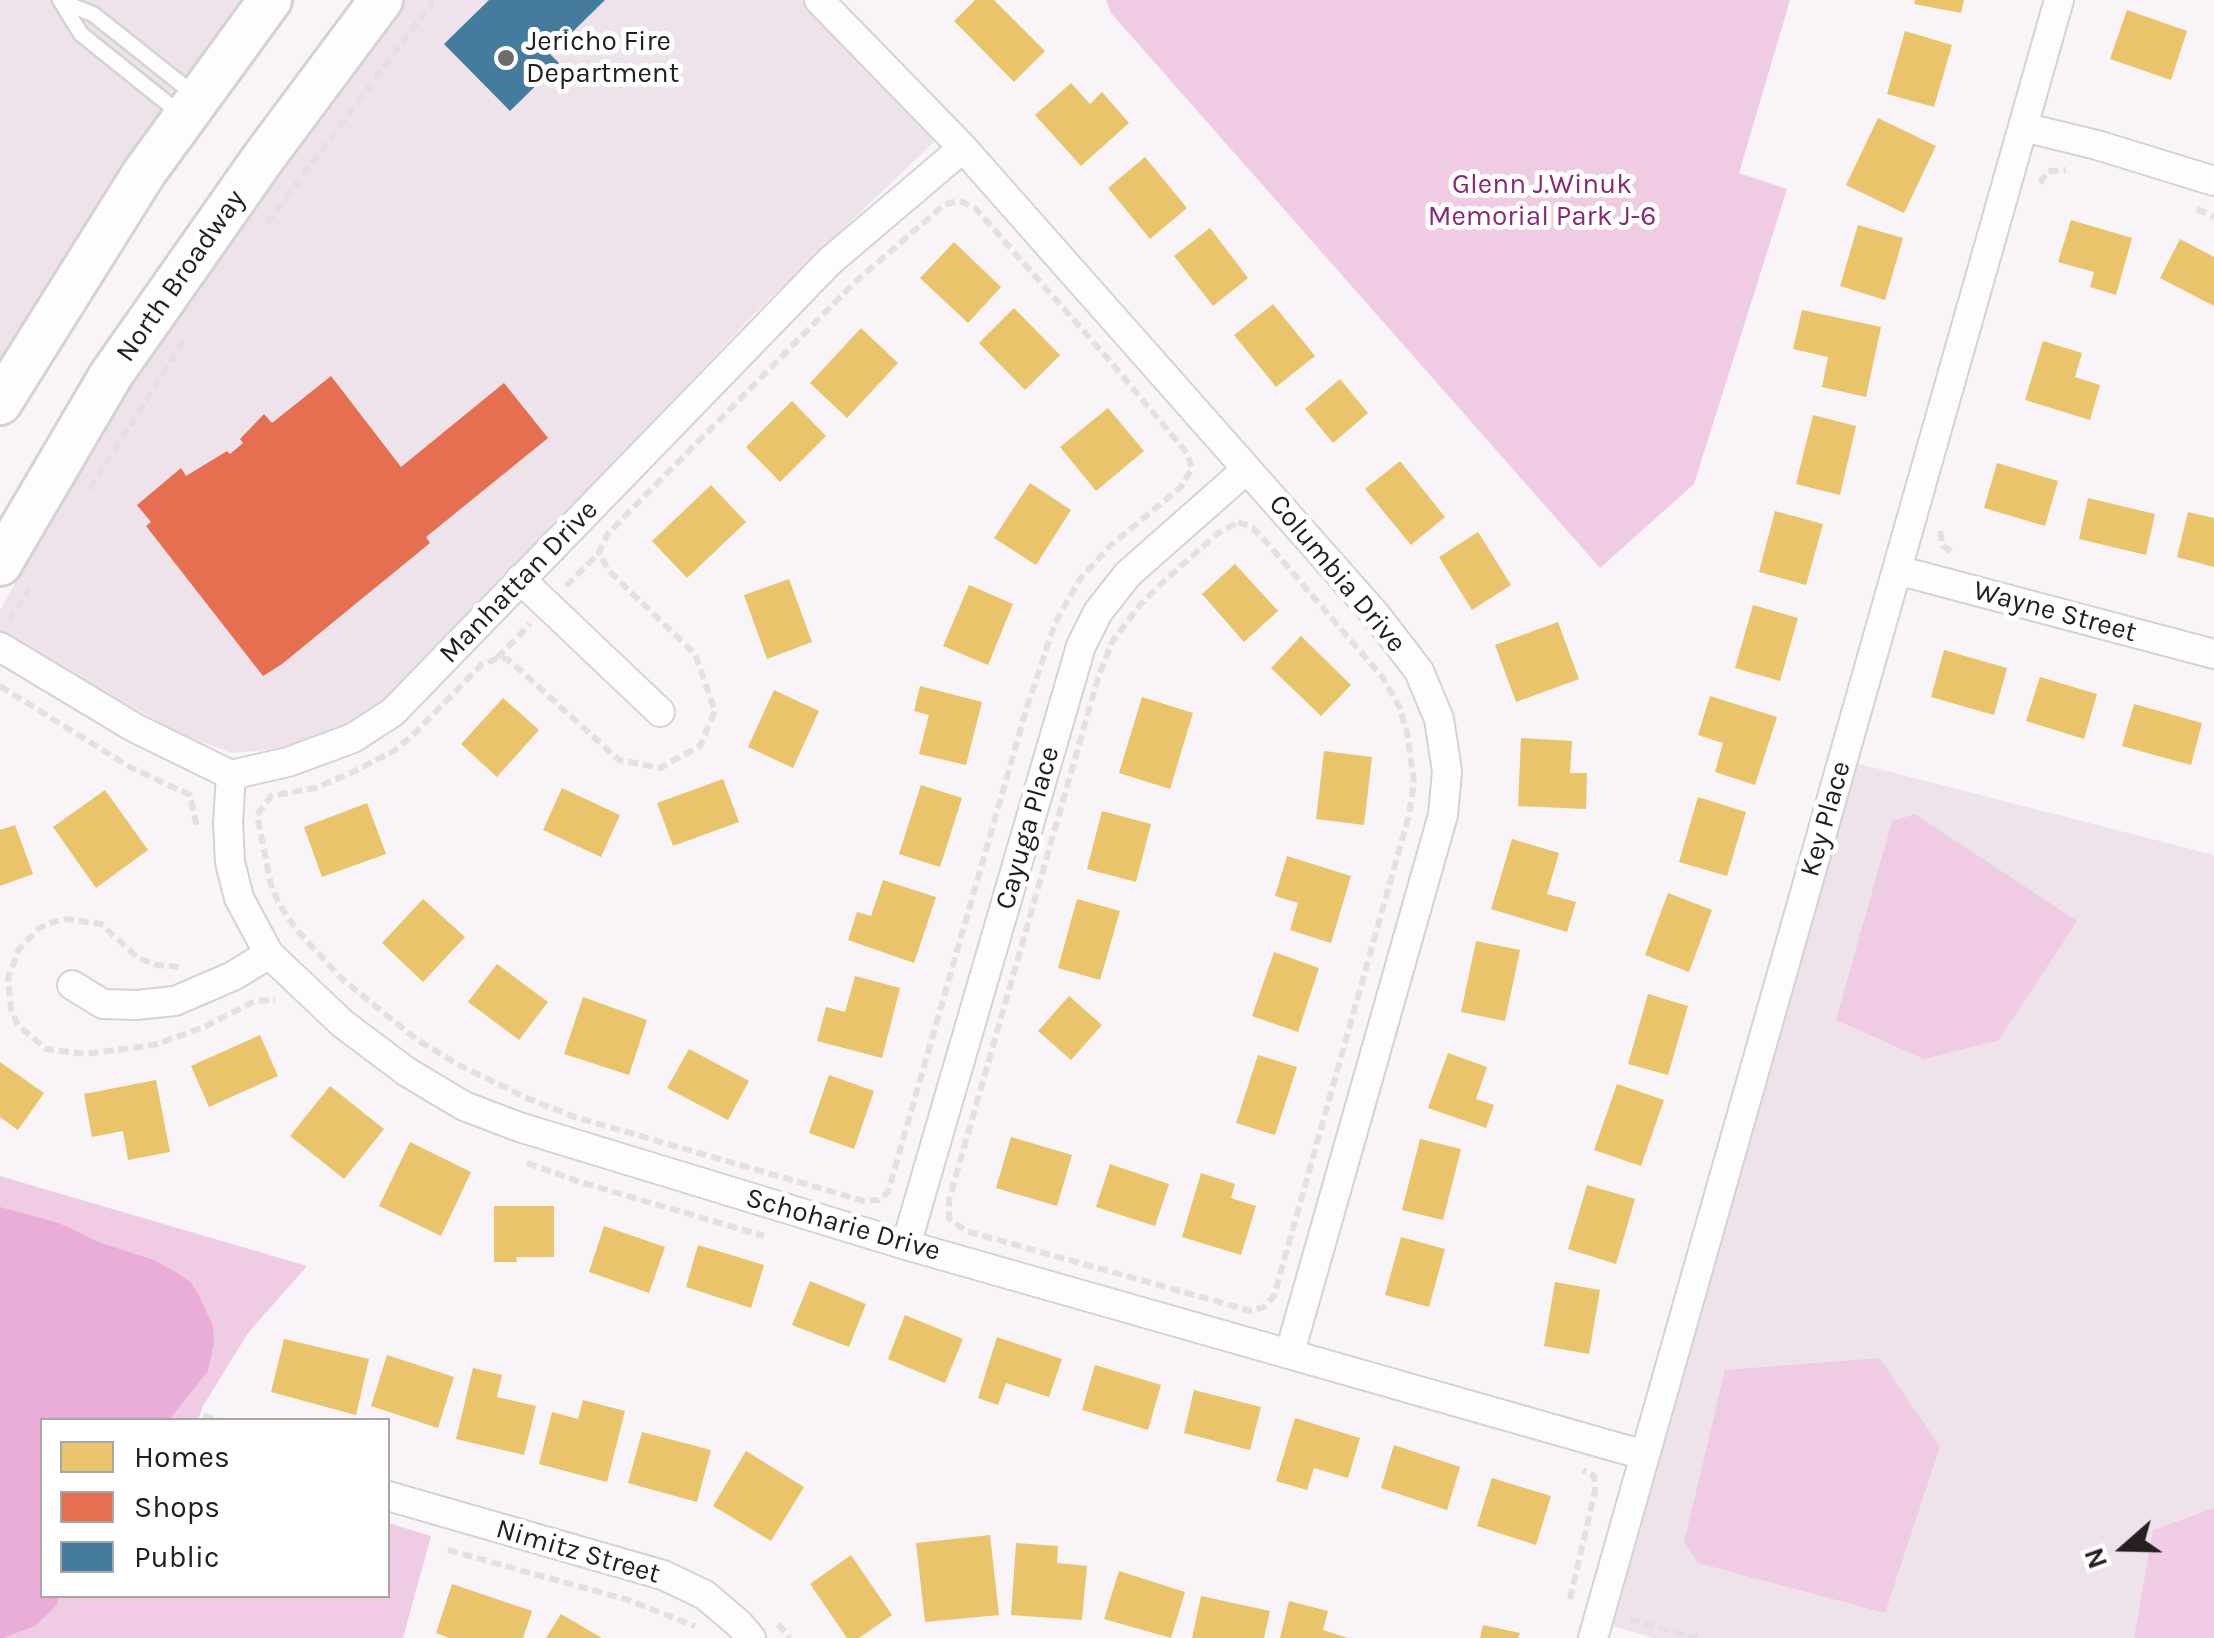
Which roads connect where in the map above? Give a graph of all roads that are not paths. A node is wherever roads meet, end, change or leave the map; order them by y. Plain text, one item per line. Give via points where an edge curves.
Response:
1 (270, 0) edge
2 (380, 0) edge
3 (819, 0) edge
4 (2059, 0) edge
5 (61, 1) edge
6 (191, 108) junction
7 (2023, 127) junction
8 (963, 148) junction
9 (2214, 181) edge
10 (0, 403) edge
11 (1246, 469) junction
12 (1896, 570) junction
13 (18, 571) edge
14 (520, 579) junction
15 (4, 635) edge
16 (2214, 654) edge
17 (660, 712) dead end
18 (231, 775) junction
19 (269, 954) junction
20 (72, 985) dead end
21 (906, 1245) junction
22 (1290, 1352) junction
23 (1644, 1454) junction
24 (390, 1497) edge
25 (751, 1638) edge
26 (1593, 1638) edge

1 - 6 main road
2 - 13 main road, North Broadway via 112,376
3 - 8 street, Columbia Drive
4 - 7 street, Key Place
5 - 6 lane via 94,14
5 - 6 lane via 80,34
6 - 10 main road
7 - 9 street
7 - 12 street, Key Place
8 - 11 street, Columbia Drive
8 - 14 street, Manhattan Drive via 830,262
11 - 21 street, Cayuga Place via 1128,574 1082,646
11 - 22 street, Columbia Drive via 1419,671 1439,719 1447,771 1433,856
12 - 16 street, Wayne Street
12 - 23 street, Key Place
14 - 17 street
14 - 18 street, Manhattan Drive via 393,712 353,738
15 - 18 street via 134,728
18 - 19 street, Schoharie Drive via 230,862 239,898
19 - 20 street via 175,1000 103,1004
19 - 21 street, Schoharie Drive via 343,1024 464,1106
21 - 22 street, Schoharie Drive
22 - 23 street, Schoharie Drive
23 - 26 street, Key Place
24 - 25 street, Nimitz Street via 664,1576 704,1595

